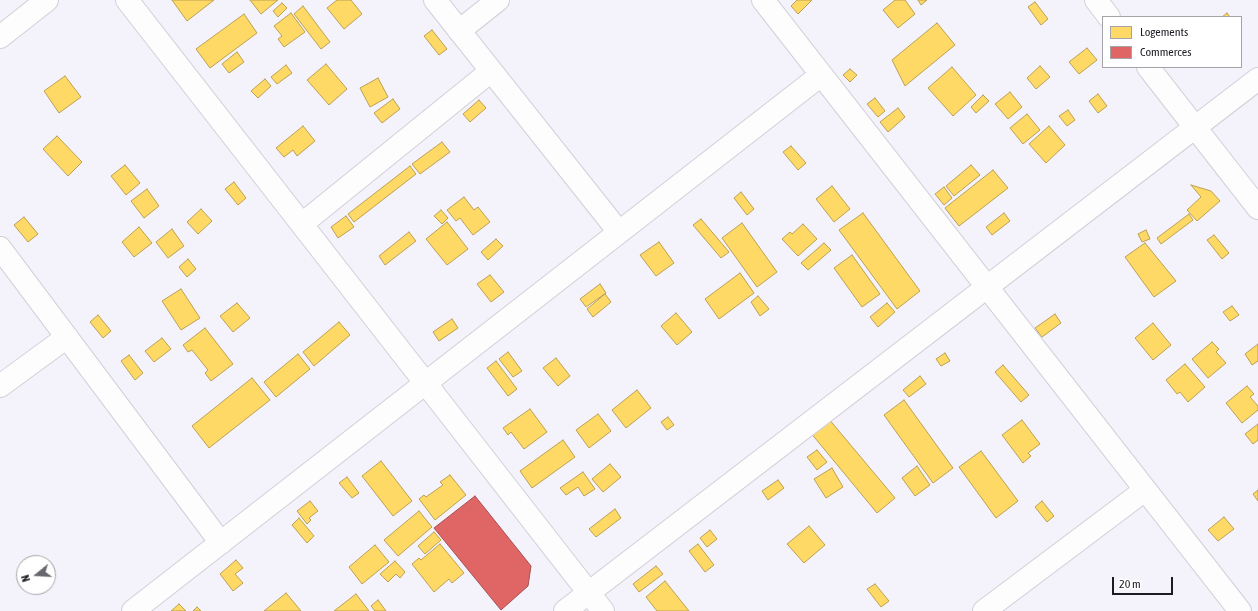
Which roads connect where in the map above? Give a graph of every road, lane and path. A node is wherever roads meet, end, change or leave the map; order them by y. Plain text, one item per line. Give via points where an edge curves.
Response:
1 (47, 0) edge
2 (127, 0) edge
3 (435, 0) edge
4 (498, 0) edge
5 (763, 0) edge
6 (1096, 0) edge
7 (1108, 16) edge
8 (459, 30) junction
9 (0, 37) edge
10 (1149, 68) edge
11 (491, 70) junction
12 (821, 75) junction
13 (1258, 79) edge
14 (1195, 127) junction
15 (1258, 208) edge
16 (302, 224) junction
17 (619, 232) junction
18 (0, 248) edge
19 (987, 288) junction
20 (67, 337) junction
21 (426, 383) junction
22 (0, 386) edge
23 (1145, 490) junction
24 (221, 543) junction
25 (588, 593) junction
26 (133, 611) edge
27 (565, 611) edge
28 (603, 611) edge
29 (984, 611) edge
30 (1240, 611) edge

1 - 9 street
2 - 16 street
3 - 8 street
4 - 8 street
5 - 12 street
6 - 7 street
8 - 11 street
10 - 14 street
11 - 16 street
11 - 17 street
12 - 17 street
12 - 19 street
13 - 14 street
14 - 15 street
14 - 19 street
16 - 21 street
17 - 21 street
18 - 20 street
19 - 23 street
19 - 25 street
20 - 22 street
20 - 24 street
21 - 24 street
21 - 25 street
23 - 29 street
23 - 30 street
24 - 26 street
25 - 27 street
25 - 28 street

